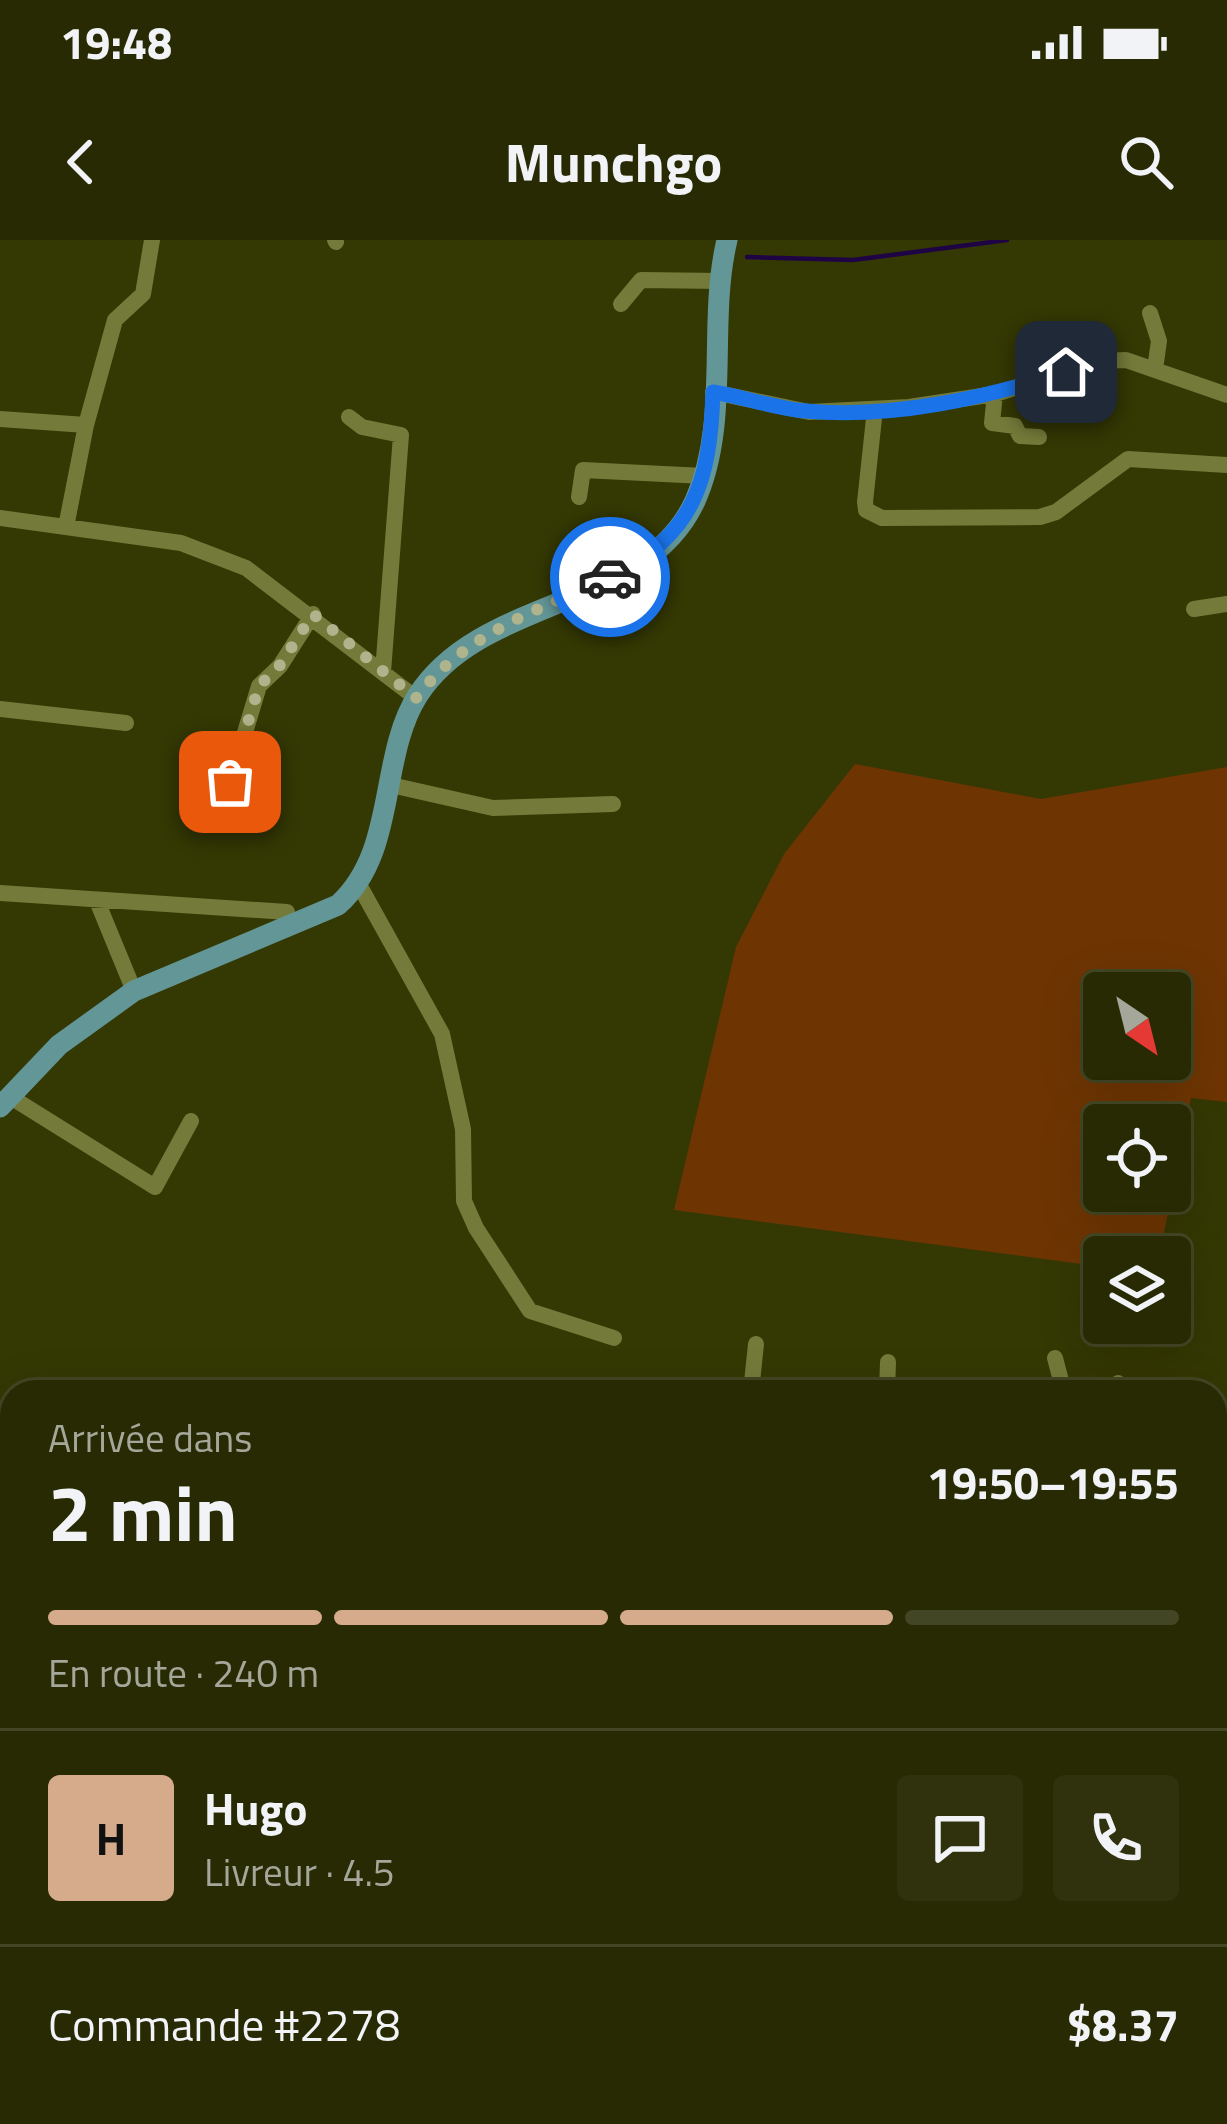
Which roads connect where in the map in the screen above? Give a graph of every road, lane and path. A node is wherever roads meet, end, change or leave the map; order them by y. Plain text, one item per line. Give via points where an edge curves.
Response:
1 (152, 240) edge
2 (727, 240) edge
3 (721, 281) junction
4 (621, 304) dead end
5 (1150, 313) dead end
6 (1155, 369) junction
7 (713, 392) junction
8 (995, 394) junction
9 (1227, 395) edge
10 (875, 410) junction
11 (349, 418) dead end
12 (0, 419) edge
13 (86, 425) junction
14 (1039, 437) dead end
15 (1227, 465) edge
16 (704, 476) junction
17 (579, 497) dead end
18 (0, 518) edge
19 (66, 527) junction
20 (1227, 604) edge
21 (1194, 609) dead end
22 (313, 614) junction
23 (383, 672) junction
24 (416, 698) junction
25 (0, 709) edge
26 (127, 723) dead end
27 (230, 782) dead end
28 (392, 784) junction
29 (613, 804) dead end
30 (358, 883) junction
31 (0, 893) edge
32 (98, 901) junction
33 (287, 912) dead end
34 (134, 991) junction
35 (4, 1101) edge
36 (191, 1121) dead end
37 (614, 1338) dead end
38 (756, 1344) dead end
39 (1055, 1358) dead end
40 (888, 1362) dead end
41 (752, 1380) edge
42 (887, 1380) edge
43 (1061, 1380) edge

1 - 13 street via 143,294 115,320
2 - 3 main road
3 - 4 street via 641,280
3 - 7 main road
5 - 6 street via 1159,341
6 - 8 street via 1102,361
6 - 9 street
7 - 10 street via 809,412
7 - 16 main road
8 - 10 street
8 - 14 street via 992,423
10 - 15 street via 866,510 882,518 1040,517 1128,459
11 - 23 street via 401,435
12 - 13 street
13 - 19 street
16 - 17 street via 584,470
16 - 24 main road via 683,522 645,557 483,635
18 - 19 street
19 - 22 street via 214,554
20 - 21 street
22 - 23 street
22 - 27 street via 259,686
23 - 24 street
24 - 28 main road
25 - 26 street
28 - 29 street via 494,808
28 - 30 main road
30 - 34 main road via 325,913
30 - 37 street via 442,1034 463,1130 464,1201 476,1228 530,1311
31 - 32 street
32 - 33 street
32 - 34 street
34 - 35 main road via 59,1045
35 - 36 street via 155,1187
38 - 41 street
39 - 43 street
40 - 42 street

